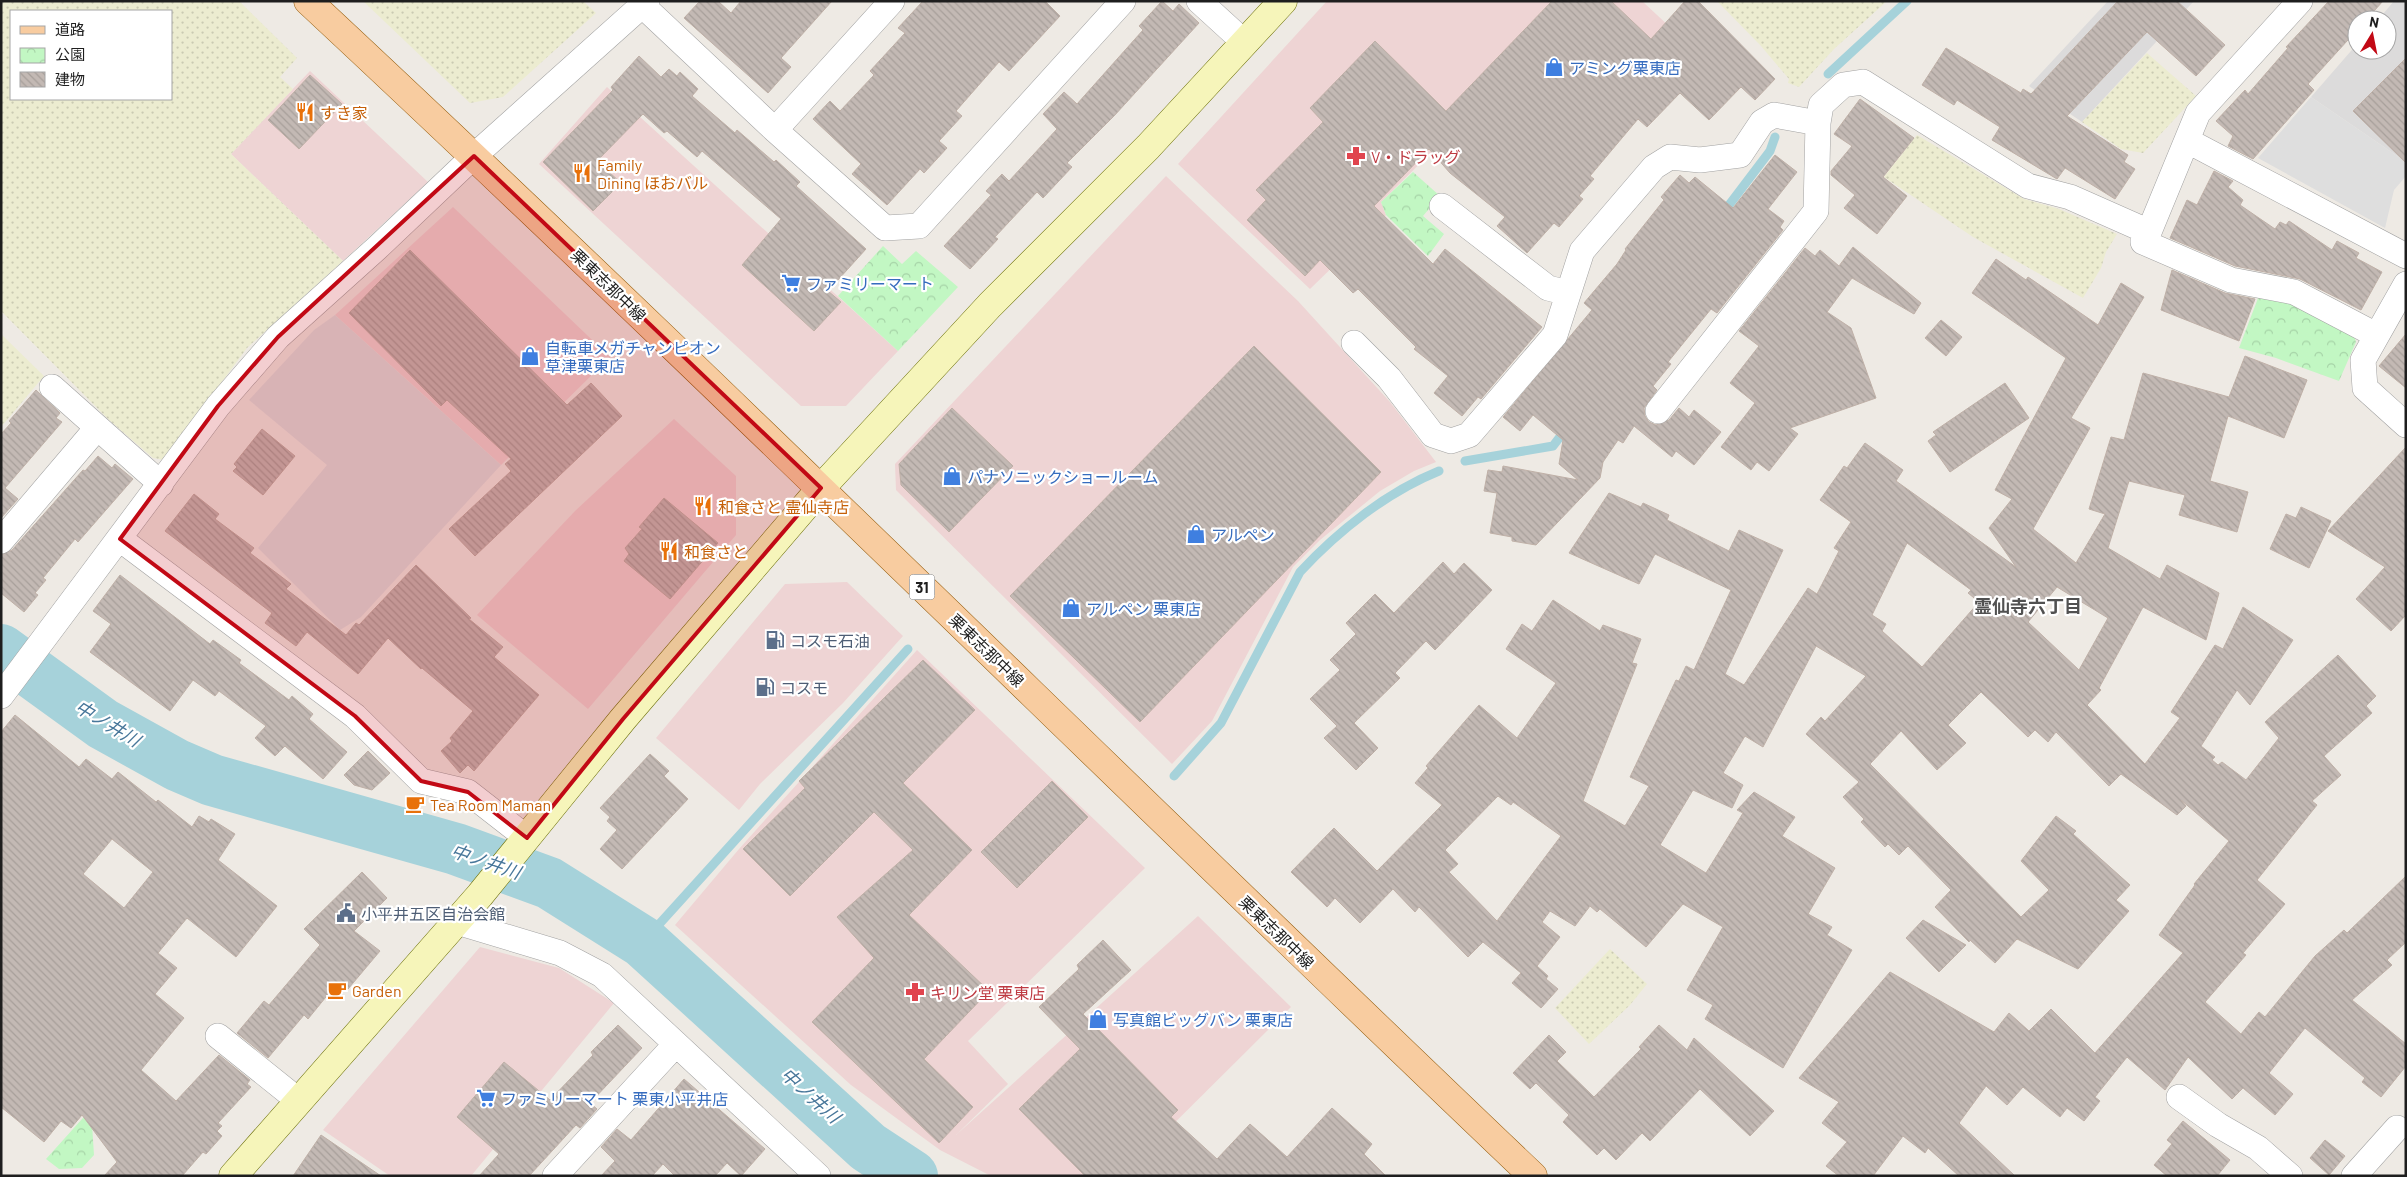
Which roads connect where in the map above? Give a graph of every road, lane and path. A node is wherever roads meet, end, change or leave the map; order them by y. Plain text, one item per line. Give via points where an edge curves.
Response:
1 (308, 1) edge
2 (892, 1) edge
3 (1123, 1) edge
4 (1199, 1) edge
5 (1283, 1) edge
6 (2300, 1) edge
7 (645, 3) edge
8 (1245, 44) junction
9 (1818, 122) junction
10 (776, 130) junction
11 (2188, 141) junction
12 (474, 156) junction
13 (1442, 206) dead end
14 (2149, 232) junction
15 (2406, 256) edge
16 (2406, 284) edge
17 (1568, 294) junction
18 (2376, 335) junction
19 (1354, 343) dead end
20 (52, 387) dead end
21 (1658, 411) dead end
22 (2406, 425) edge
23 (97, 428) junction
24 (161, 484) junction
25 (821, 488) junction
26 (120, 539) junction
27 (1, 541) edge
28 (4, 692) edge
29 (525, 841) junction
30 (457, 922) junction
31 (218, 1036) dead end
32 (676, 1044) junction
33 (2180, 1097) dead end
34 (299, 1102) junction
35 (2397, 1128) dead end
36 (810, 1174) edge
37 (233, 1176) edge
38 (555, 1176) edge
39 (1533, 1176) edge
40 (2290, 1176) edge
41 (2354, 1176) edge

1 - 12 main road, 栗東志那中線 / 31
2 - 10 street
3 - 10 street via 919,226 885,228
4 - 8 street
5 - 8 street
6 - 11 street via 2198,114
7 - 10 street
7 - 12 street
8 - 25 street via 1148,147 990,305
9 - 14 street via 1822,105 1843,84 1863,82 2028,186 2070,197
9 - 17 street via 1774,115 1762,122 1740,155 1700,160 1670,157 1654,167 1582,251
9 - 21 street via 1816,211
11 - 14 street
11 - 15 street
12 - 24 street via 278,337 218,406
12 - 25 main road, 栗東志那中線 / 31
13 - 17 street via 1548,288
14 - 18 street via 2143,242 2231,280 2294,292
16 - 18 street
17 - 19 street via 1555,335 1469,434 1451,441 1433,435 1389,378
18 - 22 street via 2363,360 2365,388
20 - 23 street
23 - 24 street
23 - 27 street
24 - 26 street
25 - 29 street via 623,719
25 - 39 main road, 栗東志那中線 / 31
26 - 28 street
26 - 29 street via 355,716 420,781 468,792
29 - 30 street
30 - 32 street via 560,953 602,976
30 - 34 street
31 - 34 street
32 - 36 street
32 - 38 street
33 - 40 street via 2218,1125 2258,1148
34 - 37 street
35 - 41 street

